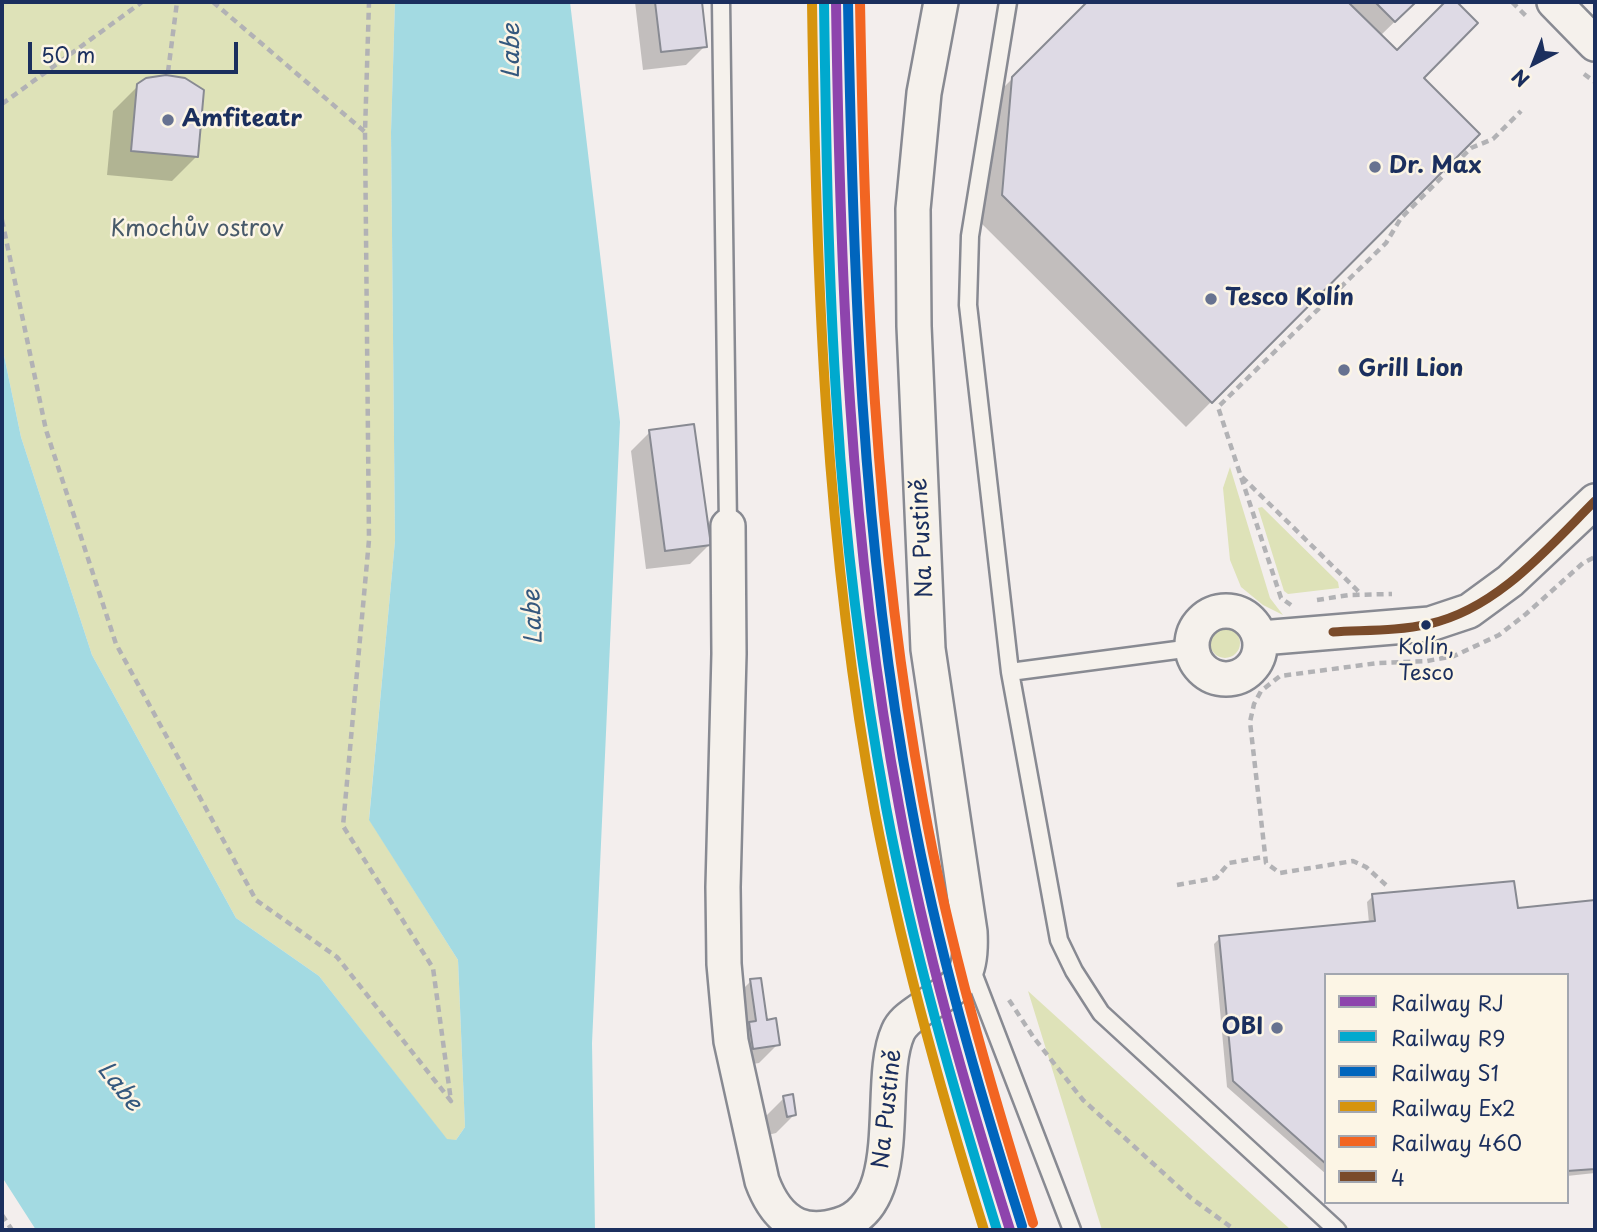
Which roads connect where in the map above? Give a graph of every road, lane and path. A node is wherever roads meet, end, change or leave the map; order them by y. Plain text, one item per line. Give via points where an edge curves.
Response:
1 (142, 2) edge
2 (177, 2) edge
3 (212, 2) edge
4 (369, 2) edge
5 (721, 2) edge
6 (941, 2) edge
7 (1008, 2) edge
8 (1554, 2) edge
9 (1595, 44) edge
10 (168, 72) dead end
11 (2, 104) edge
12 (1521, 111) dead end
13 (365, 132) junction
14 (2, 219) edge
15 (1241, 477) junction
16 (1595, 501) edge
17 (727, 526) joint
18 (1361, 594) junction
19 (1393, 594) dead end
20 (1314, 601) dead end
21 (1303, 603) dead end
22 (1261, 638) junction
23 (1192, 648) junction
24 (1010, 672) junction
25 (1300, 672) dead end
26 (1263, 857) junction
27 (1177, 885) dead end
28 (1385, 885) dead end
29 (970, 964) junction
30 (2, 1215) edge
31 (12, 1230) edge
32 (1072, 1230) edge
33 (1235, 1230) edge
34 (1337, 1230) edge

1 - 11 path
2 - 10 path
3 - 13 path
4 - 13 path
5 - 17 lane
6 - 29 street, Na Pustině via 923,93 913,209 914,326 928,649 970,932
7 - 24 lane via 970,236 968,305
8 - 9 street
12 - 15 path via 1493,139 1471,148 1401,218 1386,243 1219,407
13 - 14 path via 369,540 343,826 433,968 451,1101 337,957 256,900 116,644 46,430
15 - 18 path
15 - 21 path via 1281,598 1292,605
16 - 22 street via 1510,581 1469,611 1430,624
17 - 29 street, Na Pustině via 723,887 727,1005 762,1181 777,1211 788,1221 801,1227 829,1228 856,1217 869,1202 885,1158 889,1077 897,1032 908,1018 961,982
18 - 19 path
18 - 20 path
22 - 23 street via 1250,620 1231,610 1220,611 1202,620
22 - 23 street via 1252,668 1234,679 1211,676 1195,659
23 - 24 lane
24 - 34 lane via 1059,940 1074,971 1101,1013
25 - 26 path via 1268,684 1254,704 1250,722
26 - 27 path via 1228,863 1216,878
26 - 28 path via 1280,873 1353,861
29 - 32 lane
29 - 33 path via 1004,993 1083,1100 1191,1198
30 - 31 path

